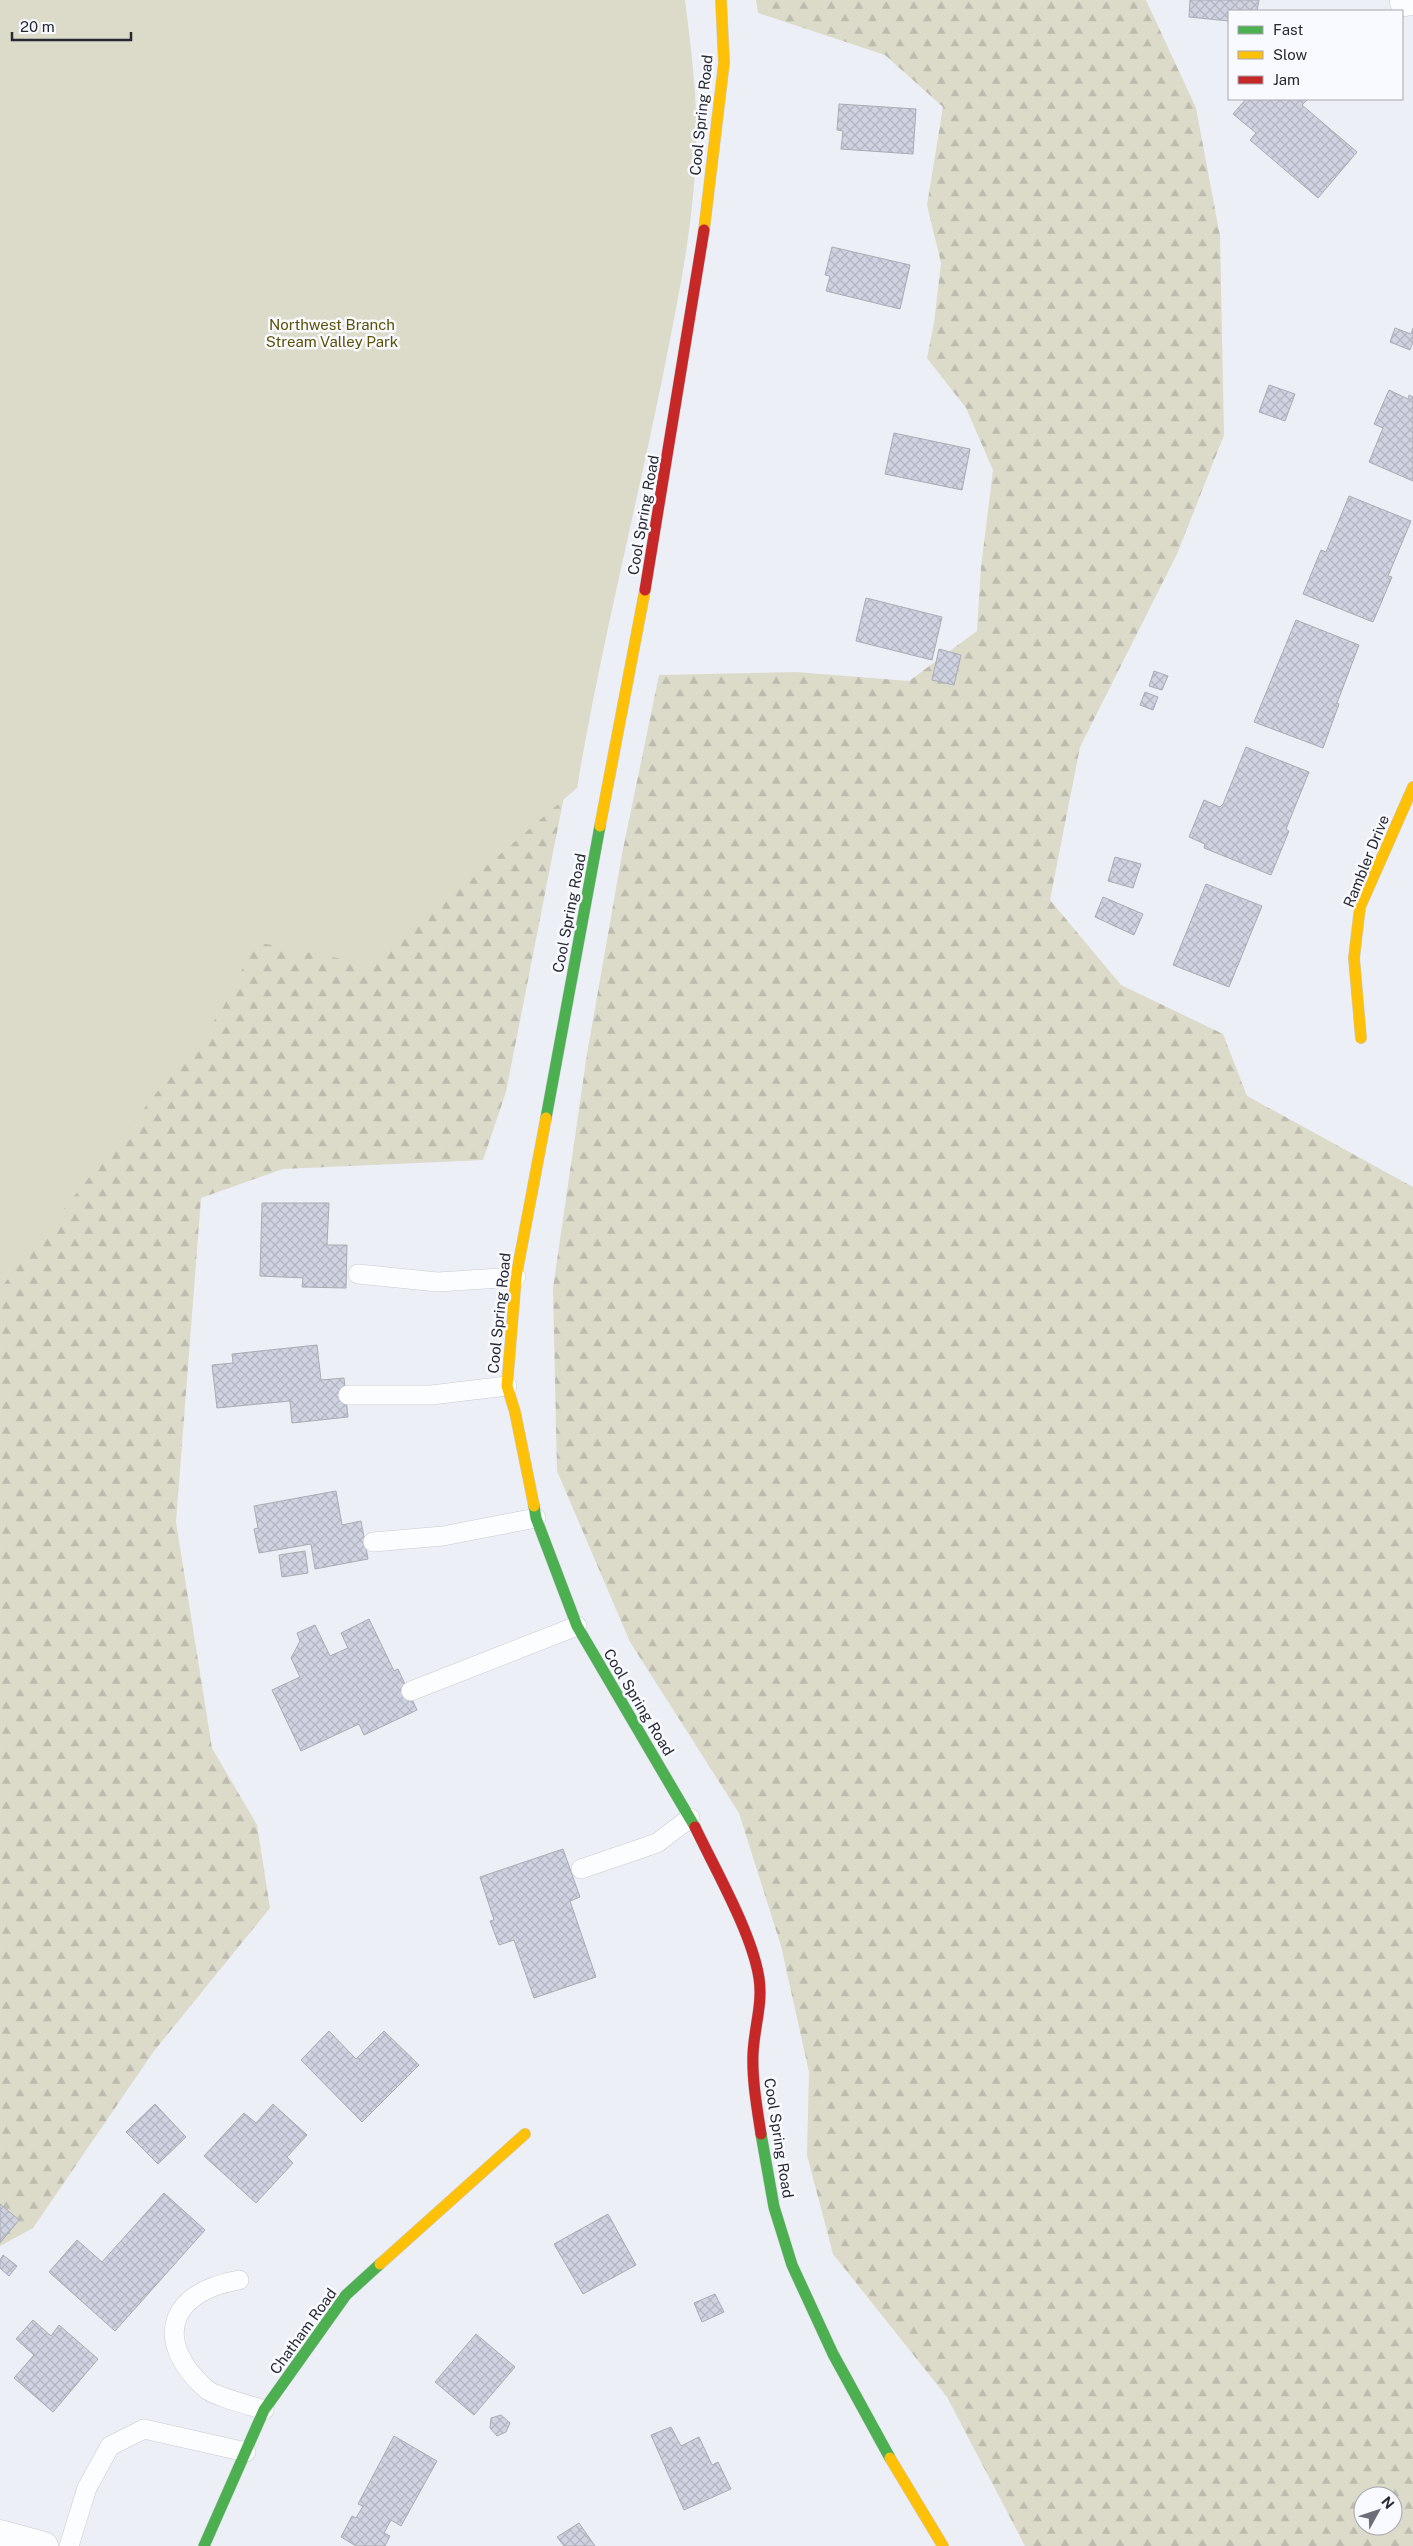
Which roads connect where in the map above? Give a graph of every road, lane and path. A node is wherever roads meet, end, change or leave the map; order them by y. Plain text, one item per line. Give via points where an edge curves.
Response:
1 (721, 0) edge
2 (1413, 787) edge
3 (1361, 1038) dead end
4 (358, 1274) dead end
5 (516, 1277) junction
6 (507, 1386) junction
7 (348, 1395) dead end
8 (536, 1518) junction
9 (373, 1542) dead end
10 (577, 1626) junction
11 (411, 1691) dead end
12 (690, 1818) junction
13 (581, 1869) dead end
14 (525, 2134) dead end
15 (239, 2280) dead end
16 (264, 2410) junction
17 (246, 2452) junction
18 (0, 2534) edge
19 (44, 2546) edge
20 (69, 2546) edge
21 (204, 2546) edge
22 (943, 2546) edge

1 - 5 street, Cool Spring Road via 724,63 704,232 684,363 659,513
2 - 3 street, Rambler Drive via 1360,907 1354,958
4 - 5 lane via 438,1282
5 - 6 street, Cool Spring Road
6 - 7 lane via 431,1395
6 - 8 street, Cool Spring Road
8 - 9 lane via 443,1536
8 - 10 street, Cool Spring Road
10 - 11 lane
10 - 12 street, Cool Spring Road
12 - 13 lane via 657,1843
12 - 22 street, Cool Spring Road via 738,1917 759,1978 760,2017 753,2053 756,2104 774,2207 792,2265 833,2354
14 - 16 street, Chatham Road via 346,2295
15 - 16 lane via 207,2288 181,2308 173,2329 177,2355 207,2391
16 - 17 street, Chatham Road
17 - 20 lane via 144,2429 110,2446 86,2488
17 - 21 street, Chatham Road
18 - 19 street

